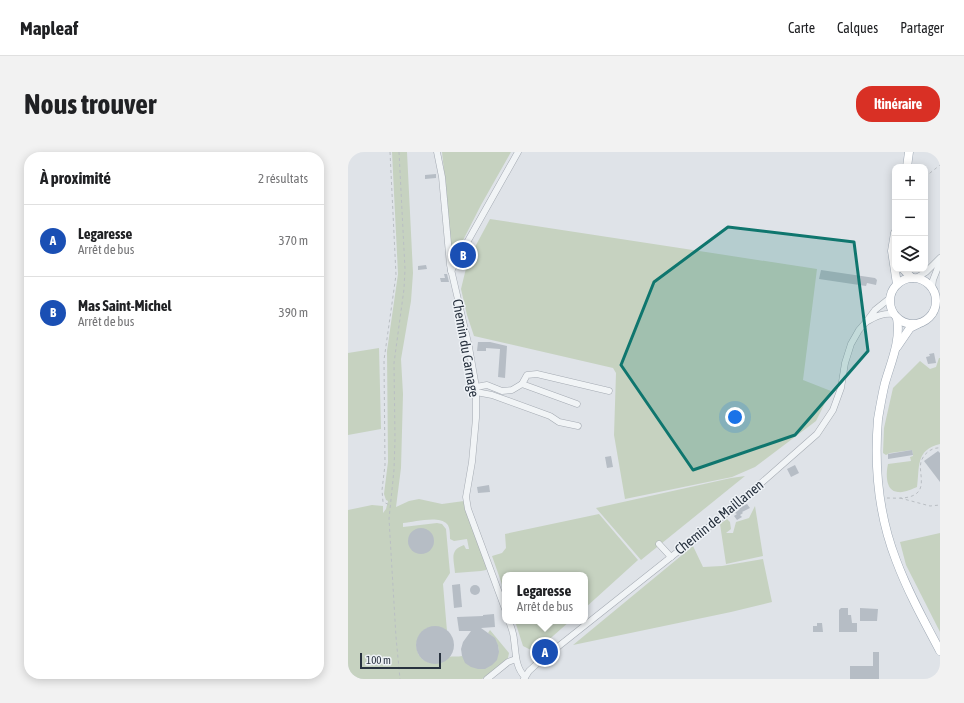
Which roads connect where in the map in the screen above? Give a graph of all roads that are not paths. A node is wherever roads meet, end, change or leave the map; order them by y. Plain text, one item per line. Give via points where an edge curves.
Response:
1 (438, 152) edge
2 (518, 152) edge
3 (909, 152) edge
4 (907, 164) edge
5 (894, 236) edge
6 (940, 258) edge
7 (940, 262) edge
8 (451, 271) junction
9 (907, 272) edge
10 (914, 278) junction
11 (897, 284) junction
12 (932, 288) junction
13 (890, 298) junction
14 (896, 316) junction
15 (866, 322) junction
16 (921, 323) junction
17 (896, 350) junction
18 (522, 384) junction
19 (476, 389) junction
20 (609, 391) dead end
21 (577, 404) dead end
22 (578, 426) dead end
23 (659, 544) dead end
24 (671, 557) junction
25 (502, 601) edge
26 (588, 623) edge
27 (510, 624) edge
28 (587, 624) edge
29 (940, 651) edge
30 (516, 659) junction
31 (525, 678) edge
32 (487, 679) edge

1 - 8 street, Chemin du Carnage
2 - 8 street
3 - 4 main road
5 - 11 main road via 892,251
6 - 10 street via 926,272
7 - 12 street
8 - 19 street, Chemin du Carnage
9 - 10 main road
10 - 11 main road
10 - 12 main road
11 - 13 main road
12 - 16 main road via 936,299 934,311
13 - 14 main road
13 - 15 street, Chemin de Maillanen via 875,310
14 - 15 street via 885,313
14 - 16 main road via 908,324
14 - 17 main road via 899,327
15 - 24 street, Chemin de Maillanen via 851,344 833,410 817,434 734,507
16 - 17 main road via 910,328
17 - 29 main road via 882,395 878,420 877,472 880,499 896,560
18 - 19 street via 512,390 502,391 487,385
18 - 20 street via 527,375 537,374
18 - 21 street
19 - 22 street via 550,416 559,422
19 - 25 street, Chemin du Carnage via 472,462 466,497 468,509
23 - 24 street
24 - 26 street, Chemin de Maillanen
27 - 30 street
28 - 31 street, Chemin de Maillanen via 540,661
30 - 31 street
30 - 32 street via 508,662

